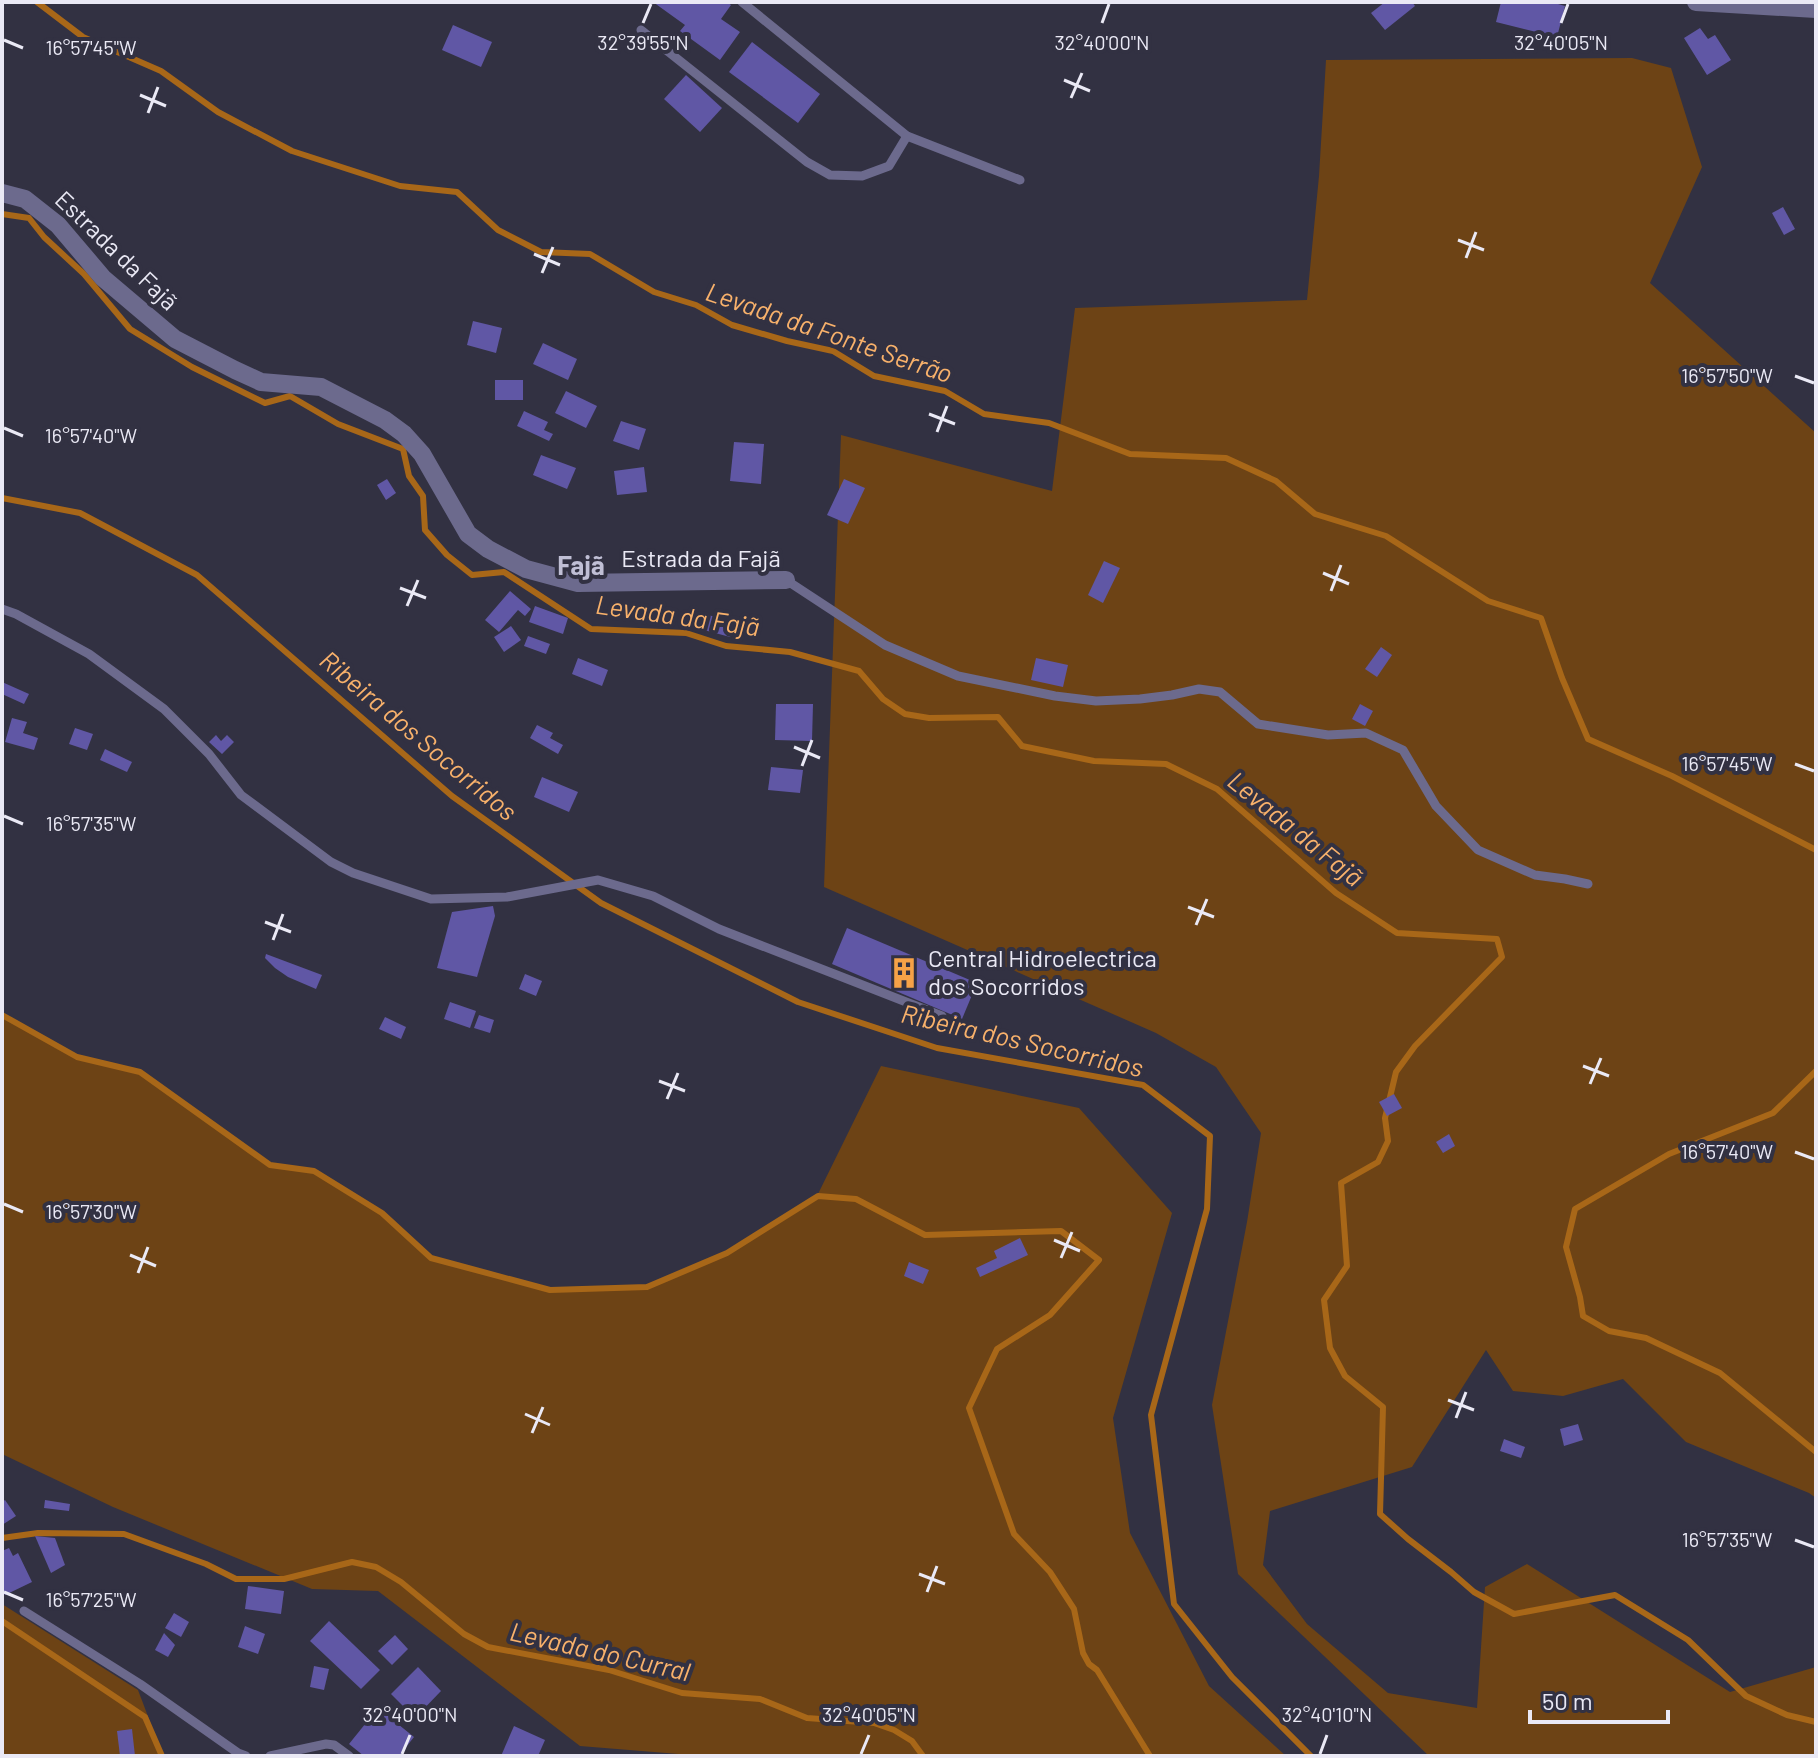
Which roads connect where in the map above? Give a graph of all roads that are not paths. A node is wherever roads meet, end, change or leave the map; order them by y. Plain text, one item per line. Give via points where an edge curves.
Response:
1 (742, 2) edge
2 (1696, 2) edge
3 (1816, 9) edge
4 (641, 30) dead end
5 (907, 136) junction
6 (1020, 180) dead end
7 (2, 193) edge
8 (786, 580) joint
9 (2, 609) edge
10 (1588, 884) dead end
11 (942, 1016) dead end
12 (24, 1611) dead end
13 (246, 1756) edge
14 (270, 1756) edge
15 (349, 1756) edge

1 - 5 lane
2 - 3 street
4 - 5 lane via 830,175 862,176 889,166
5 - 6 lane
7 - 8 street, Estrada da Fajã via 25,199 58,225 103,278 175,339 261,382 321,387 385,420 422,454 468,534 526,569 578,583
8 - 10 lane, Estrada da Fajã via 885,645 958,676 1096,701 1199,689 1220,692 1258,724 1328,735 1366,733 1403,750 1436,806 1478,850 1535,875
9 - 11 lane via 89,654 164,709 241,795 353,873 431,899 507,897 598,880 653,896 719,929
12 - 13 lane
14 - 15 lane via 326,1744

